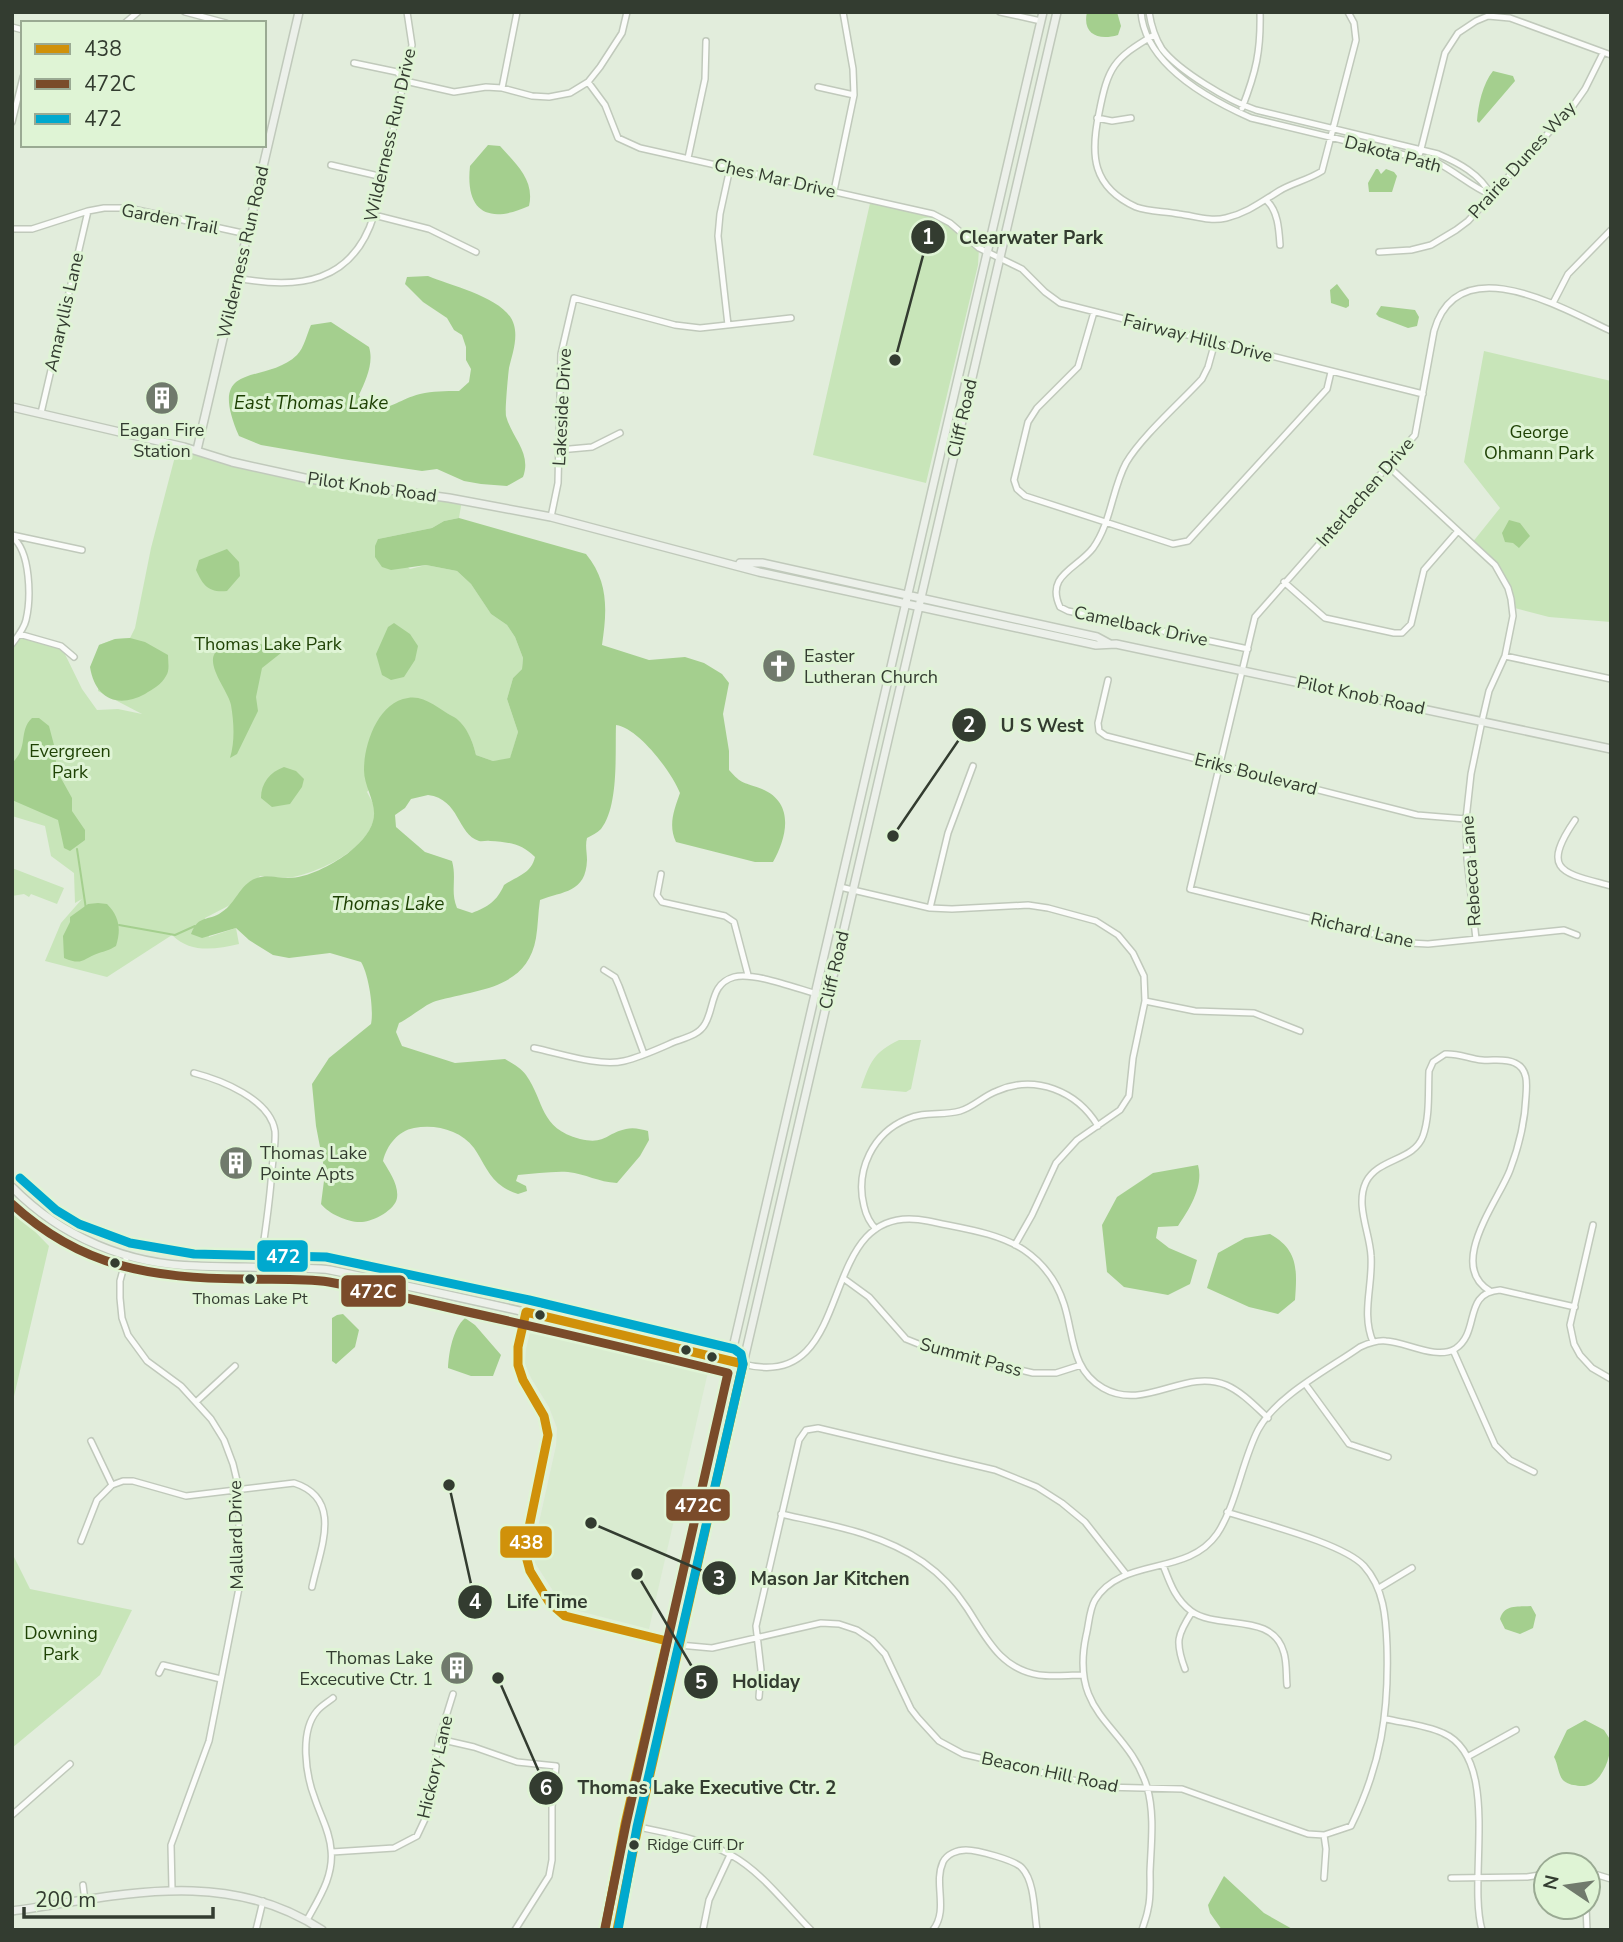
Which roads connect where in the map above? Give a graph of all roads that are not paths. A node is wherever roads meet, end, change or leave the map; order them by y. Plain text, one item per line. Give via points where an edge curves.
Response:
1 (185, 12) edge
2 (299, 12) edge
3 (407, 12) edge
4 (517, 12) edge
5 (627, 12) edge
6 (843, 12) edge
7 (999, 12) edge
8 (1043, 12) edge
9 (1057, 12) edge
10 (1141, 12) edge
11 (1149, 12) edge
12 (1260, 12) edge
13 (1348, 12) edge
14 (219, 21) edge
15 (1041, 21) junction
16 (1154, 35) junction
17 (1147, 39) junction
18 (706, 41) dead end
19 (1603, 53) junction
20 (1611, 55) edge
21 (354, 63) dead end
22 (405, 81) junction
23 (587, 82) junction
24 (21, 85) edge
25 (818, 87) dead end
26 (502, 88) junction
27 (854, 95) junction
28 (1243, 106) junction
29 (1240, 113) junction
30 (1097, 118) junction
31 (1130, 118) dead end
32 (12, 122) edge
33 (1334, 129) junction
34 (267, 135) edge
35 (1332, 137) junction
36 (265, 147) edge
37 (1421, 149) junction
38 (688, 158) junction
39 (1419, 158) junction
40 (331, 165) dead end
41 (730, 168) junction
42 (383, 177) junction
43 (834, 191) junction
44 (1491, 195) junction
45 (1267, 201) junction
46 (88, 211) junction
47 (374, 215) junction
48 (12, 229) edge
49 (1611, 230) edge
50 (247, 234) junction
51 (1280, 245) dead end
52 (987, 251) junction
53 (476, 252) dead end
54 (1379, 252) dead end
55 (999, 258) junction
56 (237, 278) junction
57 (1553, 303) junction
58 (1094, 312) junction
59 (791, 318) dead end
60 (728, 326) junction
61 (1611, 331) edge
62 (1215, 342) junction
63 (1331, 372) junction
64 (1423, 394) junction
65 (12, 407) edge
66 (41, 413) junction
67 (620, 433) dead end
68 (197, 450) junction
69 (559, 450) junction
70 (1389, 467) junction
71 (551, 517) junction
72 (1105, 522) junction
73 (1458, 531) junction
74 (12, 536) edge
75 (82, 550) dead end
76 (732, 563) junction
77 (1284, 582) junction
78 (908, 594) junction
79 (920, 597) junction
80 (905, 605) junction
81 (918, 607) junction
82 (19, 634) junction
83 (12, 644) edge
84 (1112, 644) junction
85 (1248, 649) junction
86 (1505, 656) junction
87 (74, 657) dead end
88 (1242, 670) junction
89 (1611, 679) edge
90 (1108, 680) dead end
91 (1482, 721) junction
92 (1611, 749) edge
93 (1221, 765) junction
94 (972, 766) dead end
95 (1466, 819) junction
96 (1575, 820) dead end
97 (662, 874) dead end
98 (1611, 886) edge
99 (840, 887) junction
100 (1190, 888) joint
101 (852, 891) junction
102 (930, 908) junction
103 (1577, 935) dead end
104 (1476, 939) junction
105 (604, 970) dead end
106 (748, 975) junction
107 (815, 994) junction
108 (828, 997) junction
109 (1146, 1001) junction
110 (1300, 1031) dead end
111 (534, 1048) dead end
112 (644, 1054) junction
113 (194, 1073) dead end
114 (1098, 1126) junction
115 (12, 1187) edge
116 (1593, 1225) dead end
117 (876, 1229) junction
118 (1015, 1245) junction
119 (127, 1255) junction
120 (260, 1267) junction
121 (843, 1278) junction
122 (1490, 1291) junction
123 (1574, 1307) junction
124 (526, 1312) junction
125 (1373, 1342) junction
126 (1453, 1350) junction
127 (731, 1361) junction
128 (743, 1364) junction
129 (1081, 1365) junction
130 (235, 1366) dead end
131 (1611, 1379) edge
132 (1306, 1385) junction
133 (197, 1401) junction
134 (1268, 1418) junction
135 (91, 1441) dead end
136 (1388, 1457) dead end
137 (1534, 1472) dead end
138 (112, 1485) junction
139 (239, 1489) junction
140 (1227, 1512) junction
141 (781, 1514) junction
142 (81, 1541) dead end
143 (1163, 1566) junction
144 (1412, 1568) dead end
145 (1126, 1574) junction
146 (312, 1587) dead end
147 (1379, 1588) junction
148 (1192, 1612) junction
149 (756, 1639) junction
150 (667, 1641) junction
151 (679, 1645) junction
152 (1185, 1669) dead end
153 (159, 1673) dead end
154 (1082, 1675) junction
155 (221, 1679) junction
156 (1287, 1685) dead end
157 (453, 1694) dead end
158 (333, 1698) dead end
159 (759, 1698) dead end
160 (1386, 1718) junction
161 (1516, 1730) dead end
162 (439, 1738) junction
163 (1469, 1756) junction
164 (70, 1764) dead end
165 (1147, 1788) junction
166 (12, 1815) edge
167 (625, 1824) junction
168 (638, 1827) junction
169 (1324, 1835) junction
170 (332, 1852) junction
171 (730, 1855) junction
172 (1532, 1876) edge
173 (1324, 1878) dead end
174 (1451, 1878) dead end
175 (1478, 1878) junction
176 (83, 1885) dead end
177 (172, 1889) junction
178 (85, 1901) junction
179 (263, 1901) junction
180 (12, 1911) edge
181 (307, 1920) junction
182 (256, 1930) edge
183 (322, 1930) edge
184 (515, 1930) edge
185 (605, 1930) edge
186 (617, 1930) edge
187 (703, 1930) edge
188 (811, 1930) edge
189 (933, 1930) edge
190 (1037, 1930) edge
191 (1142, 1930) edge
192 (1482, 1930) edge

1 - 14 street
2 - 34 main road, Wilderness Run Road
3 - 22 street, Wilderness Run Drive via 412,45
4 - 26 street
5 - 23 street via 622,33
6 - 27 street
7 - 15 street
8 - 15 main road, Cliff Road
9 - 55 main road, Cliff Road
10 - 17 street, Dakota Path
11 - 16 street, Dakota Path
12 - 28 street via 1261,42
13 - 33 street via 1356,40
15 - 52 main road, Cliff Road
16 - 17 street
16 - 28 street, Dakota Path via 1176,63
17 - 29 street, Dakota Path via 1171,68
17 - 30 street via 1113,66
18 - 38 street via 705,79
19 - 20 street
19 - 37 street via 1510,18 1488,16 1476,21 1458,33 1445,53
19 - 44 street, Prairie Dunes Way via 1573,106
21 - 22 street via 397,72
22 - 26 street via 454,92
22 - 42 street, Wilderness Run Drive
23 - 26 street via 570,93 549,97
23 - 38 street, Ches Mar Drive via 605,105 618,138 640,148
24 - 32 street
25 - 27 street
27 - 43 street
28 - 29 street
28 - 33 street, Dakota Path
29 - 35 street, Dakota Path
30 - 31 street
30 - 45 street via 1096,166 1115,194 1138,208 1216,220
33 - 35 street
33 - 37 street, Dakota Path
35 - 39 street, Dakota Path
35 - 45 street via 1322,171
36 - 50 main road, Wilderness Run Road
37 - 39 street
37 - 44 street, Dakota Path via 1465,167
38 - 41 street, Ches Mar Drive
39 - 44 street, Dakota Path via 1455,172
40 - 42 street
41 - 43 street, Ches Mar Drive
41 - 60 street via 718,236
42 - 47 street, Wilderness Run Drive
43 - 52 street, Ches Mar Drive via 933,214
44 - 54 street, Prairie Dunes Way via 1468,221 1430,245
45 - 51 street via 1276,216
46 - 48 street, Garden Trail via 32,229
46 - 50 street, Garden Trail via 128,208
46 - 66 street, Amaryllis Lane
47 - 53 street via 429,229
47 - 56 street, Wilderness Run Drive via 359,250 330,274 280,284
49 - 57 street via 1568,274
50 - 56 main road, Wilderness Run Road
52 - 55 street, Fairway Hills Drive
52 - 78 main road, Cliff Road
55 - 58 street, Fairway Hills Drive via 1022,270 1059,303
55 - 79 main road, Cliff Road
56 - 68 main road, Wilderness Run Road
57 - 61 street, Interlachen Drive
57 - 64 street, Interlachen Drive via 1496,289 1473,288 1457,295 1438,317
58 - 62 street, Fairway Hills Drive
58 - 72 street via 1078,367 1027,422 1014,480 1025,496
59 - 60 street
60 - 69 street, Lakeside Drive via 675,325 574,298 561,354
62 - 63 street, Fairway Hills Drive
62 - 72 street, Camelback Drive via 1202,379 1127,461
63 - 64 street, Fairway Hills Drive
63 - 72 street via 1326,389 1188,541 1172,544
64 - 70 street, Interlachen Drive via 1415,435
65 - 66 main road, Pilot Knob Road
66 - 68 main road, Pilot Knob Road
67 - 69 street via 592,447
68 - 71 main road, Pilot Knob Road via 309,479
69 - 71 street, Lakeside Drive
70 - 73 street, Rebecca Lane
70 - 77 street, Interlachen Drive
71 - 76 main road, Pilot Knob Road
72 - 85 street, Camelback Drive via 1093,548 1055,586 1060,607
73 - 77 street via 1424,570 1410,624 1402,632 1325,618
73 - 86 street, Rebecca Lane via 1495,565 1508,588 1513,616
74 - 75 street
74 - 82 street via 25,561 30,596
76 - 78 main road, Pilot Knob Road via 762,563
76 - 80 main road, Pilot Knob Road
77 - 85 street, Interlachen Drive via 1255,617
78 - 79 main road, Pilot Knob Road
78 - 80 main road, Cliff Road
79 - 81 main road, Cliff Road
79 - 84 main road, Pilot Knob Road
80 - 81 main road, Pilot Knob Road
80 - 99 main road, Cliff Road
81 - 84 main road, Pilot Knob Road via 1096,645
81 - 101 main road, Cliff Road
82 - 83 street
82 - 87 street via 61,646
84 - 88 main road, Pilot Knob Road
85 - 88 street, Interlachen Drive
86 - 89 street
86 - 91 street, Rebecca Lane
88 - 91 main road, Pilot Knob Road
88 - 93 street, Interlachen Drive
90 - 93 street, Eriks Boulevard via 1099,731
91 - 92 main road, Pilot Knob Road
91 - 95 street, Rebecca Lane
93 - 95 street, Eriks Boulevard via 1417,815
93 - 100 street, Interlachen Drive
94 - 102 street via 947,833
95 - 104 street, Rebecca Lane
96 - 98 street via 1560,841 1560,867 1566,873
97 - 106 street via 657,895 662,902 734,922
99 - 101 street
99 - 107 main road, Cliff Road
100 - 104 street, Richard Lane via 1399,941 1428,944
101 - 102 street
101 - 108 main road, Cliff Road
102 - 109 street via 1028,905 1096,921 1118,934 1133,953 1143,976
103 - 104 street, Richard Lane via 1564,930
105 - 112 street via 615,977
106 - 107 street
106 - 112 street via 732,977 719,987 706,1024 698,1033
107 - 108 street
107 - 127 main road, Cliff Road
108 - 128 main road, Cliff Road
109 - 110 street via 1195,1011 1254,1013
109 - 114 street via 1129,1096 1120,1110
111 - 112 street via 608,1063
113 - 120 street via 244,1093 265,1111 275,1129
114 - 117 street via 1068,1095 1031,1084 995,1091 961,1111 905,1119 880,1138 863,1169 863,1201
114 - 118 street via 1071,1145 1056,1163
115 - 119 main road via 73,1235
116 - 123 street
117 - 118 street via 898,1221 921,1220
117 - 121 street via 856,1250
118 - 129 street via 1054,1282
119 - 120 main road via 193,1266
119 - 133 street, Mallard Drive via 120,1298 128,1335 147,1360
120 - 124 main road via 323,1269
121 - 128 street via 806,1353 780,1367
121 - 129 street, Summit Pass via 869,1297 906,1339 931,1349 1033,1373 1050,1374
122 - 123 street
122 - 125 street via 1475,1270 1474,1246 1517,1152 1526,1081 1523,1069 1508,1061 1450,1054 1431,1064 1422,1138 1414,1150 1371,1174 1365,1184 1362,1197 1371,1257 1367,1322
122 - 126 street via 1477,1302 1466,1339
123 - 131 street via 1570,1325 1580,1356
124 - 127 main road
124 - 150 main road via 518,1365 544,1416 548,1436 526,1542 530,1571 549,1602 565,1616
125 - 126 street
125 - 132 street
126 - 137 street via 1495,1445 1510,1460
127 - 128 main road
127 - 150 main road, Cliff Road
128 - 151 main road, Cliff Road
129 - 134 street via 1098,1384 1127,1396 1147,1395 1192,1381 1216,1382 1238,1392
130 - 133 street
132 - 134 street
132 - 136 street via 1349,1444
133 - 139 street, Mallard Drive via 224,1440
134 - 140 street via 1252,1443
135 - 138 street
138 - 139 street via 133,1481 186,1496
138 - 142 street via 97,1500
139 - 146 street via 294,1483 318,1496 326,1520
139 - 155 street, Mallard Drive via 239,1588
140 - 143 street via 1204,1549
140 - 147 street via 1341,1549 1364,1566
141 - 145 street via 799,1440 806,1430 818,1428 995,1469 1037,1487 1085,1522
141 - 149 street
141 - 154 street via 866,1534 901,1548 949,1585 987,1643 1007,1661 1039,1675
143 - 145 street
143 - 148 street via 1173,1593
144 - 147 street
145 - 154 street via 1107,1584 1093,1602
147 - 160 street via 1386,1618
148 - 152 street via 1178,1639
148 - 156 street via 1270,1632 1284,1652
149 - 151 street, Beacon Hill Road via 712,1648
149 - 159 street
149 - 165 street, Beacon Hill Road via 821,1623 857,1630 885,1654 911,1709 939,1741 963,1754 1102,1787
150 - 151 main road
150 - 167 main road, Cliff Road
151 - 168 main road, Cliff Road
153 - 155 street via 163,1665
154 - 165 street via 1093,1706 1134,1760
155 - 177 street, Mallard Drive via 209,1741 172,1845
157 - 162 street, Hickory Lane
158 - 170 street via 317,1711 306,1738 314,1797
160 - 163 street via 1443,1733
160 - 169 street via 1351,1826
161 - 163 street
162 - 170 street, Hickory Lane via 426,1816 417,1836 394,1848
162 - 184 street via 517,1762 556,1766 549,1876
163 - 175 street via 1477,1781
164 - 166 street
165 - 169 street, Beacon Hill Road via 1182,1789 1308,1834
165 - 191 street via 1151,1815 1149,1908
167 - 168 street
167 - 185 main road, Cliff Road
168 - 171 street
168 - 186 main road, Cliff Road
169 - 173 street
170 - 181 street via 327,1883
171 - 187 street via 709,1900
171 - 188 street via 755,1873
172 - 175 street
174 - 175 street
175 - 192 street
176 - 178 street
177 - 178 main road
177 - 179 main road via 219,1891
178 - 180 main road
179 - 181 main road
179 - 182 street
181 - 183 main road
189 - 190 street via 942,1907 943,1862 951,1853 966,1850 1021,1867 1028,1879

